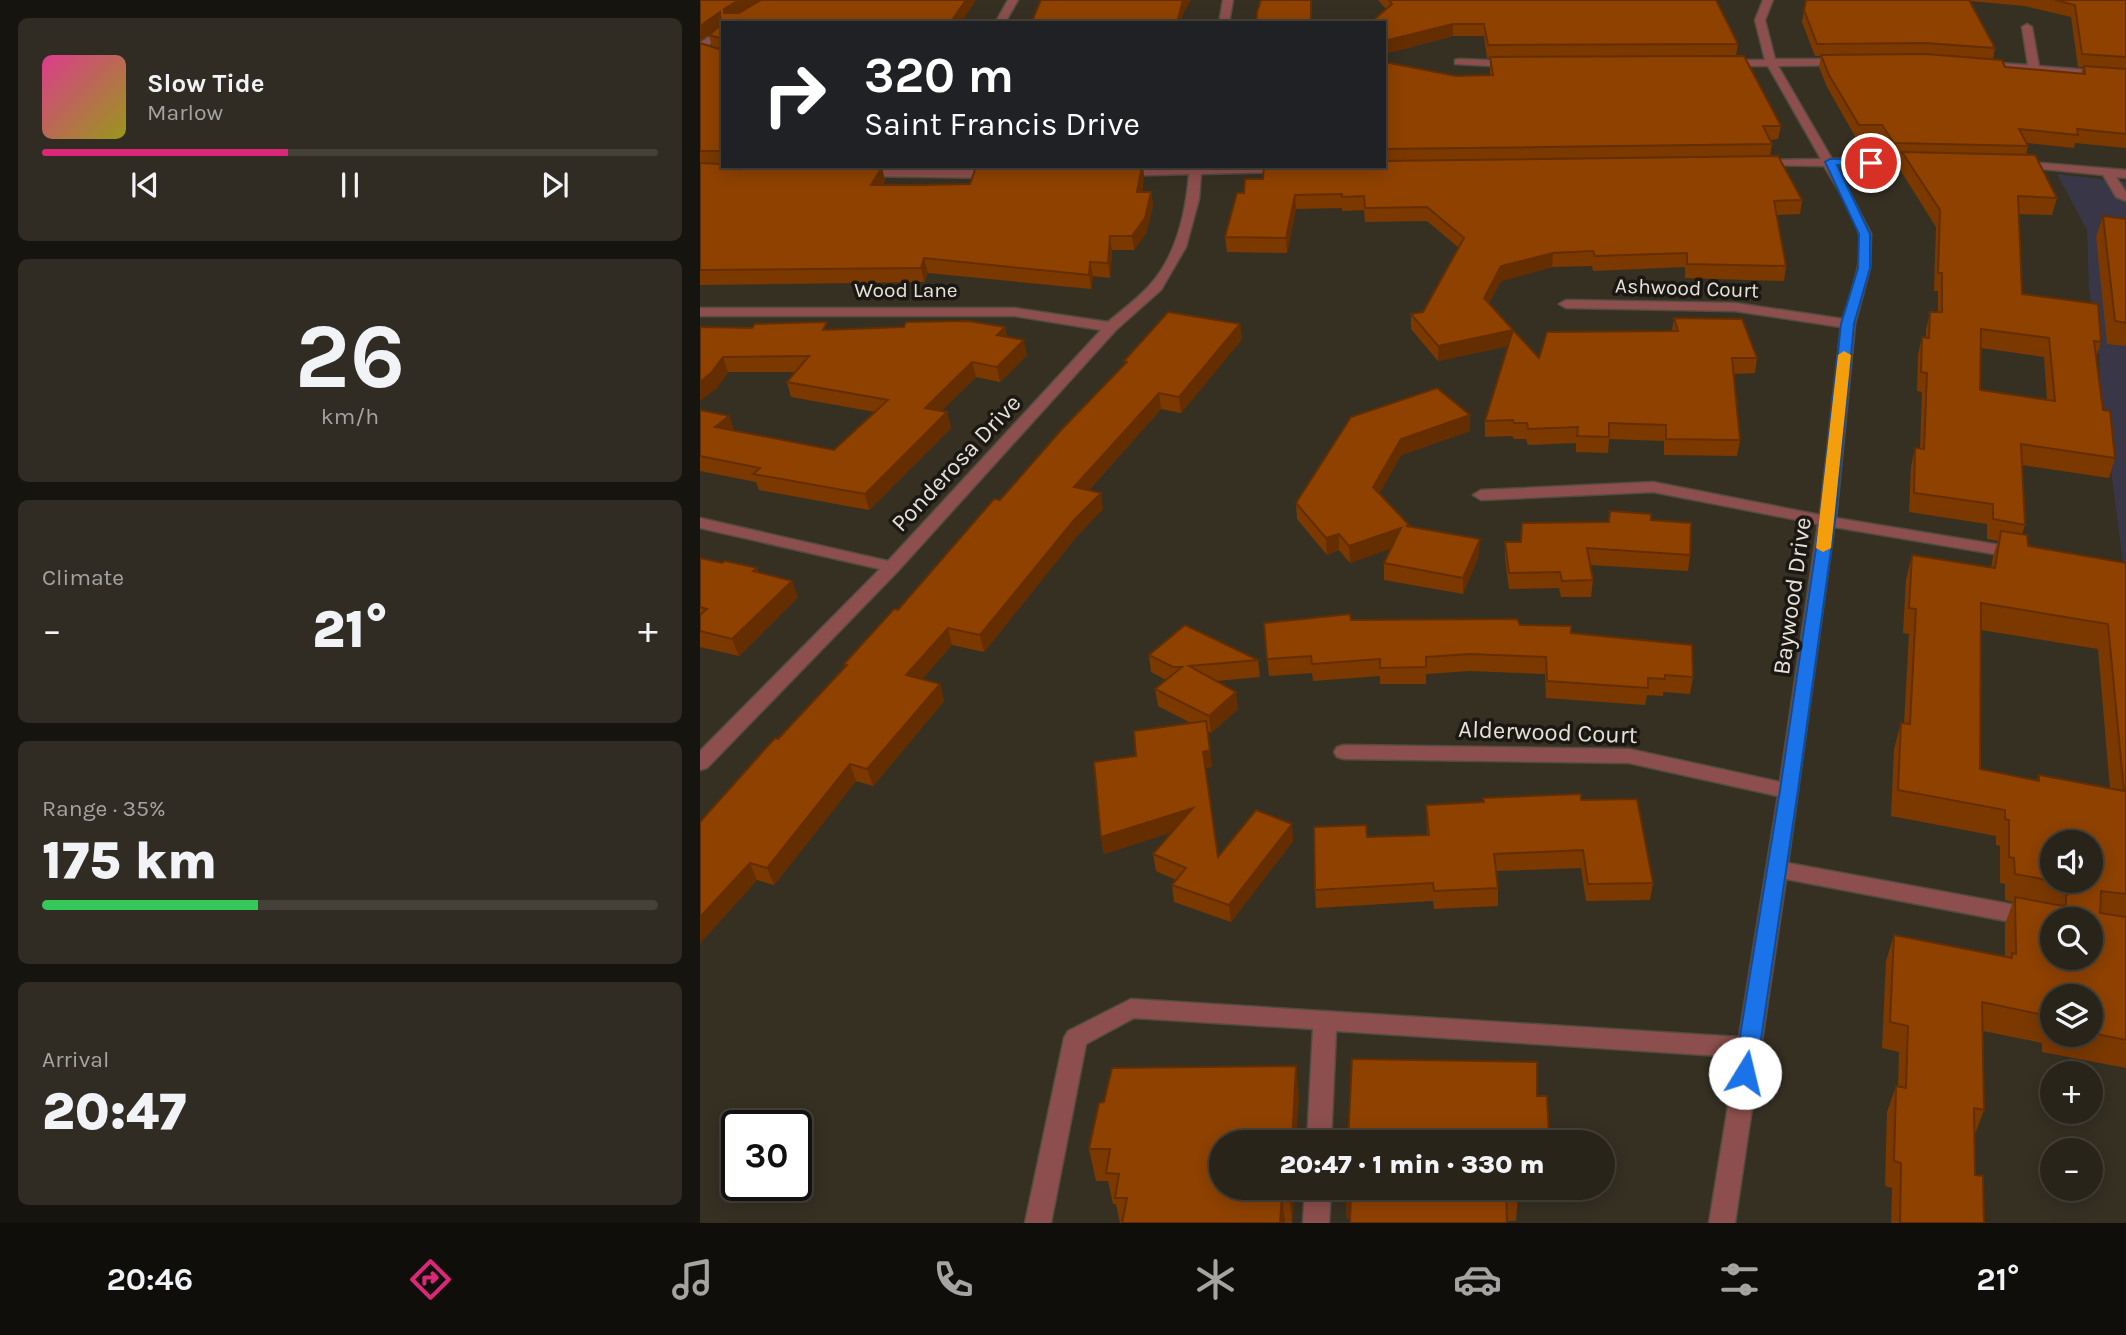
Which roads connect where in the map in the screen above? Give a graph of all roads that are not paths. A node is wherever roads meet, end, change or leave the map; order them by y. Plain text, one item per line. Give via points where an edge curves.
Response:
1 (1013, 0) edge
2 (1228, 0) edge
3 (1768, 0) edge
4 (1001, 21) edge
5 (1224, 21) edge
6 (2027, 27) dead end
7 (721, 32) edge
8 (700, 49) edge
9 (711, 53) edge
10 (1459, 62) dead end
11 (1771, 62) junction
12 (1853, 62) edge
13 (1712, 63) edge
14 (1517, 65) edge
15 (1978, 65) edge
16 (2034, 68) junction
17 (2126, 76) edge
18 (1830, 162) junction
19 (1930, 162) edge
20 (1747, 163) edge
21 (2003, 164) edge
22 (1196, 168) edge
23 (1306, 169) edge
24 (928, 171) edge
25 (1101, 172) edge
26 (2107, 172) junction
27 (1006, 173) edge
28 (845, 174) edge
29 (2126, 174) edge
30 (2126, 197) edge
31 (1566, 304) dead end
32 (700, 312) edge
33 (1848, 324) junction
34 (1111, 327) junction
35 (1481, 495) dead end
36 (1827, 521) junction
37 (700, 523) edge
38 (2034, 555) edge
39 (892, 567) junction
40 (1344, 752) dead end
41 (700, 763) edge
42 (1789, 790) junction
43 (1776, 869) junction
44 (2040, 918) edge
45 (1325, 1021) junction
46 (1749, 1048) junction
47 (1321, 1130) edge
48 (1317, 1200) edge
49 (1038, 1223) edge
50 (1316, 1223) edge
51 (1722, 1223) edge

1 - 4 street
2 - 5 street
3 - 11 street, Baywood Drive via 1760,20
6 - 16 street
7 - 8 street
8 - 9 street
10 - 14 street
11 - 12 street
11 - 13 street
11 - 18 street, Baywood Drive
15 - 16 street
16 - 17 street
18 - 19 street
18 - 20 street
18 - 33 street, Baywood Drive via 1864,234 1864,268
21 - 26 street
22 - 23 street
22 - 25 street
22 - 34 street, Ponderosa Drive via 1180,247 1156,287
24 - 27 street
24 - 28 street
26 - 29 street
26 - 30 street
31 - 33 street, Ashwood Court via 1735,307
32 - 34 street, Wood Lane via 1015,312
33 - 36 street, Baywood Drive
34 - 39 street, Ponderosa Drive
35 - 36 street via 1653,487
36 - 38 street
36 - 42 street, Baywood Drive
37 - 39 street
39 - 41 street, Ponderosa Drive
40 - 42 street, Alderwood Court via 1629,756
42 - 43 street, Baywood Drive
43 - 44 street
43 - 46 street, Baywood Drive
45 - 46 street
45 - 47 street
45 - 49 street via 1131,1008 1076,1038
46 - 51 street, Baywood Drive
48 - 50 street

